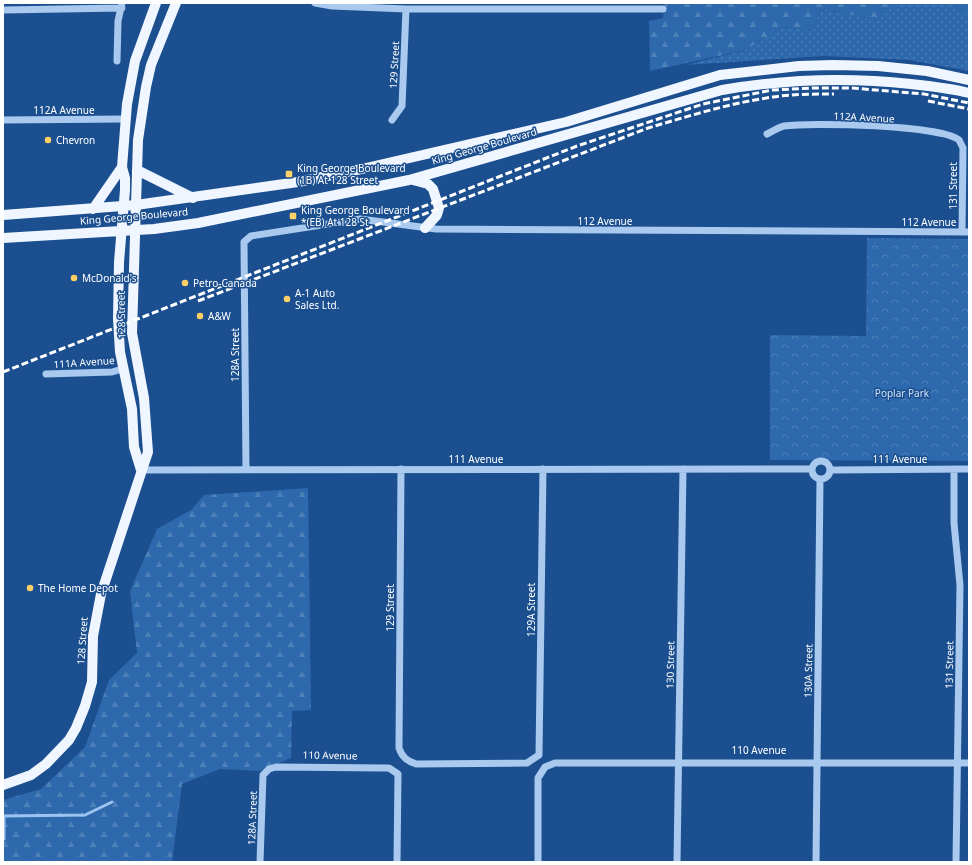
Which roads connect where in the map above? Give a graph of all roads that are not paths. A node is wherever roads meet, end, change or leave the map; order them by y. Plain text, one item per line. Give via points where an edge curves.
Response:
1 (156, 3) edge
2 (176, 3) edge
3 (315, 3) edge
4 (122, 6) edge
5 (406, 9) junction
6 (663, 9) dead end
7 (3, 10) edge
8 (117, 61) dead end
9 (969, 80) edge
10 (969, 93) edge
11 (125, 119) junction
12 (3, 120) edge
13 (392, 120) dead end
14 (768, 134) dead end
15 (959, 140) joint
16 (122, 167) junction
17 (137, 170) junction
18 (409, 180) junction
19 (192, 198) junction
20 (136, 206) junction
21 (124, 207) junction
22 (93, 209) junction
23 (3, 214) edge
24 (425, 228) junction
25 (135, 230) junction
26 (122, 231) junction
27 (965, 232) edge
28 (3, 238) edge
29 (244, 242) joint
30 (122, 369) junction
31 (46, 374) dead end
32 (246, 468) junction
33 (401, 469) junction
34 (543, 469) junction
35 (683, 469) junction
36 (812, 469) junction
37 (954, 469) junction
38 (969, 469) edge
39 (141, 470) junction
40 (830, 470) junction
41 (820, 480) junction
42 (540, 751) joint
43 (679, 762) junction
44 (817, 762) junction
45 (957, 763) junction
46 (969, 763) edge
47 (263, 775) joint
48 (3, 785) edge
49 (260, 862) edge
50 (397, 862) edge
51 (538, 862) edge
52 (677, 862) edge
53 (816, 862) edge
54 (956, 862) edge

1 - 11 main road, 128 Street via 135,61
2 - 17 main road, 128 Street via 160,41 146,87 138,140
3 - 5 street
4 - 7 street
4 - 8 street via 118,21
5 - 6 street
5 - 13 street, 129 Street via 402,106
9 - 19 main road, King George Boulevard via 927,71 833,65 799,66 720,75 566,122 298,182
10 - 18 main road, King George Boulevard via 878,80 828,79 758,84 722,90
11 - 12 street, 112A Avenue
11 - 16 main road, 128 Street
14 - 15 street, 112A Avenue via 784,126 854,124 928,131
15 - 27 street, 131 Street via 963,148
16 - 21 main road, 128 Street via 125,178
16 - 22 main road
17 - 19 main road
17 - 20 main road, 128 Street
18 - 24 main road via 423,182 433,189 439,208 437,215
18 - 25 main road, King George Boulevard via 198,223
19 - 20 main road, King George Boulevard
20 - 21 main road, King George Boulevard
20 - 25 main road, 128 Street
21 - 22 main road, King George Boulevard
21 - 26 main road, 128 Street
22 - 23 main road, King George Boulevard
24 - 27 street, 112 Avenue
24 - 29 street, 112 Avenue via 360,219 259,233
25 - 26 main road, King George Boulevard
25 - 39 main road, 128 Street via 132,333 144,398 148,452
26 - 28 main road, King George Boulevard
26 - 30 main road, 128 Street via 118,319
29 - 32 street, 128A Street
30 - 31 street, 111A Avenue via 112,372
30 - 39 main road, 128 Street via 132,409 134,447
32 - 33 street, 111 Avenue
32 - 39 street, 111 Avenue
33 - 34 street, 111 Avenue
33 - 42 street, 129 Street via 401,755 416,764 527,763 539,755
34 - 35 street, 111 Avenue
34 - 42 street, 129A Street
35 - 36 street, 111 Avenue
35 - 43 street, 130 Street
36 - 40 street via 820,461 828,464
36 - 41 street via 815,477
37 - 38 street, 111 Avenue
37 - 40 street, 111 Avenue
37 - 45 street, 131 Street via 954,523 960,585
39 - 48 main road, 128 Street via 96,615 92,682 85,706 69,740 46,764 31,775
40 - 41 street via 829,476
41 - 44 street, 130A Street
43 - 44 street, 110 Avenue
43 - 51 street, 110 Avenue via 549,764 538,778
43 - 52 street, 130 Street
44 - 45 street, 110 Avenue
44 - 53 street, 130A Street
45 - 46 street, 110 Avenue
45 - 54 street, 131 Street
47 - 49 street, 128A Street
47 - 50 street, 110 Avenue via 276,766 389,768 398,774

